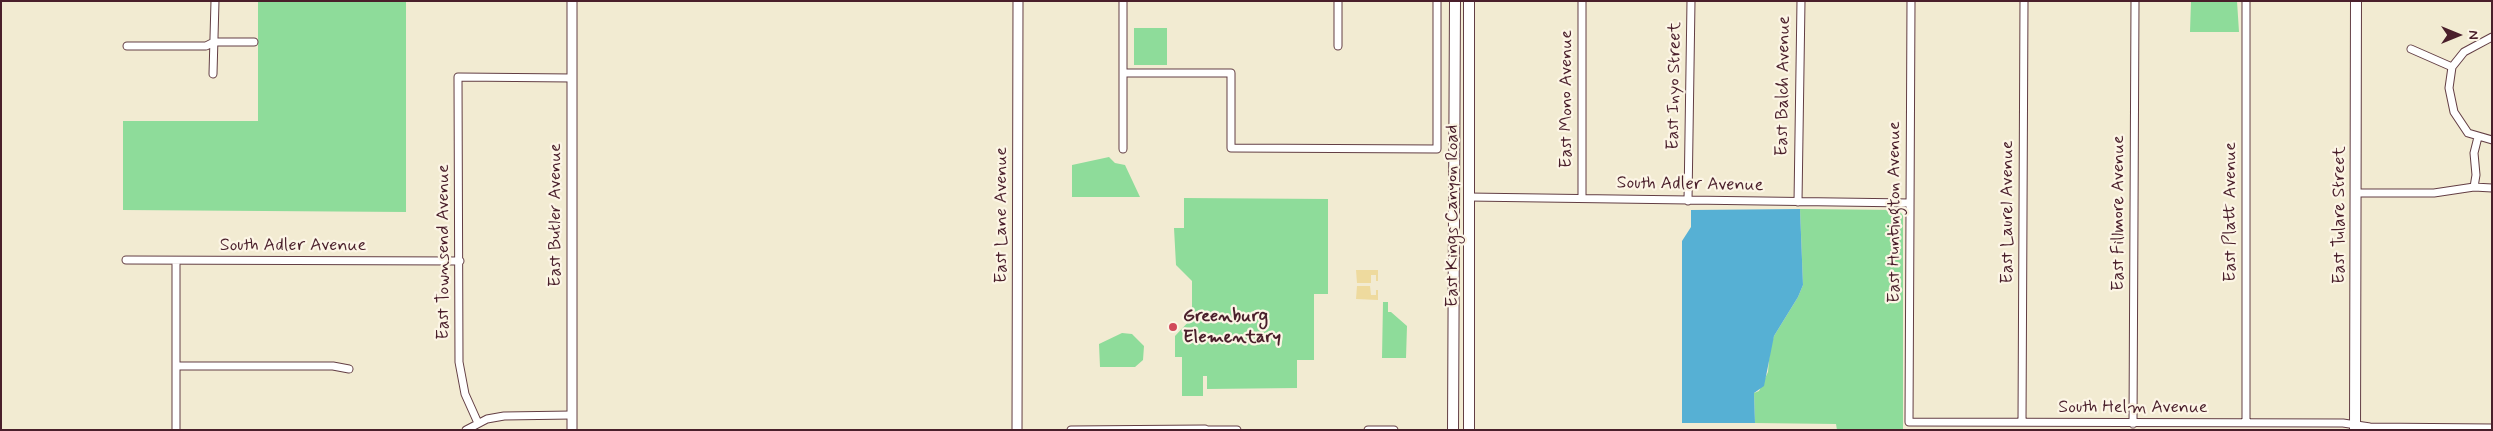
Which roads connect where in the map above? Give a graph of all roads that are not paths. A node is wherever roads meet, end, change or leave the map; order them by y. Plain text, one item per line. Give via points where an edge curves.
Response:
1 (214, 1) edge
2 (572, 1) edge
3 (1018, 1) edge
4 (1123, 1) edge
5 (1338, 1) edge
6 (1437, 1) edge
7 (1455, 1) edge
8 (1468, 1) edge
9 (1582, 1) edge
10 (1691, 1) edge
11 (1801, 1) edge
12 (1912, 1) edge
13 (2024, 1) edge
14 (2135, 1) edge
15 (2246, 1) edge
16 (2356, 1) edge
17 (2492, 38) edge
18 (214, 42) junction
19 (254, 42) dead end
20 (126, 46) dead end
21 (1338, 46) dead end
22 (2411, 49) dead end
23 (2452, 66) junction
24 (1123, 73) junction
25 (213, 74) dead end
26 (572, 78) junction
27 (2478, 137) junction
28 (2492, 140) edge
29 (1123, 149) dead end
30 (2474, 187) junction
31 (2492, 188) edge
32 (2356, 193) junction
33 (1468, 197) junction
34 (1582, 198) junction
35 (1688, 201) junction
36 (1798, 202) junction
37 (1910, 203) junction
38 (126, 260) dead end
39 (176, 261) junction
40 (460, 261) junction
41 (176, 366) junction
42 (349, 369) dead end
43 (572, 415) junction
44 (1909, 422) joint
45 (2022, 422) junction
46 (478, 423) junction
47 (2246, 423) junction
48 (2133, 424) junction
49 (2355, 427) edge
50 (2492, 428) edge
51 (176, 430) edge
52 (466, 430) edge
53 (572, 430) edge
54 (1017, 430) edge
55 (1071, 430) edge
56 (1205, 430) edge
57 (1236, 430) edge
58 (1368, 430) edge
59 (1394, 430) edge
60 (1453, 430) edge
61 (1469, 430) edge

1 - 18 street
2 - 26 street, East Butler Avenue
3 - 54 street, East Lane Avenue
4 - 24 street
5 - 21 street
6 - 24 street via 1437,149 1231,148 1231,73
7 - 60 main road, East Kings Canyon Road
8 - 33 main road, East Kings Canyon Road
9 - 34 street, East Mono Avenue
10 - 35 street, East Inyo Street
11 - 36 street, East Balch Avenue
12 - 37 street, East Huntington Avenue
13 - 45 street, East Laurel Avenue
14 - 48 street, East Fillmore Avenue
15 - 47 street, East Platt Avenue
16 - 32 main road, East Tulare Street
17 - 23 street via 2464,52
18 - 19 street
18 - 20 street via 206,46
18 - 25 street
22 - 23 street
23 - 27 street via 2448,88 2454,112 2468,133
24 - 29 street
26 - 40 street, East Townsend Avenue via 458,77
26 - 43 street, East Butler Avenue
27 - 28 street
27 - 30 street via 2474,153
30 - 31 street
30 - 32 street via 2434,193
32 - 49 main road, East Tulare Street
33 - 34 street, South Adler Avenue
33 - 61 main road, East Kings Canyon Road
34 - 35 street, South Adler Avenue
35 - 36 street, South Adler Avenue
36 - 37 street, South Adler Avenue
37 - 44 street, East Huntington Avenue
38 - 39 street, South Adler Avenue
39 - 40 street, South Adler Avenue
39 - 41 street
40 - 46 street, East Townsend Avenue via 460,373
41 - 42 street via 333,366
41 - 51 street
43 - 46 street via 512,415
43 - 53 street, East Butler Avenue
44 - 45 street, South Helm Avenue
45 - 48 street, South Helm Avenue
46 - 52 street
47 - 48 street, South Helm Avenue
47 - 49 street, South Helm Avenue
49 - 50 street, South Helm Avenue
55 - 56 street
56 - 57 street
58 - 59 street

